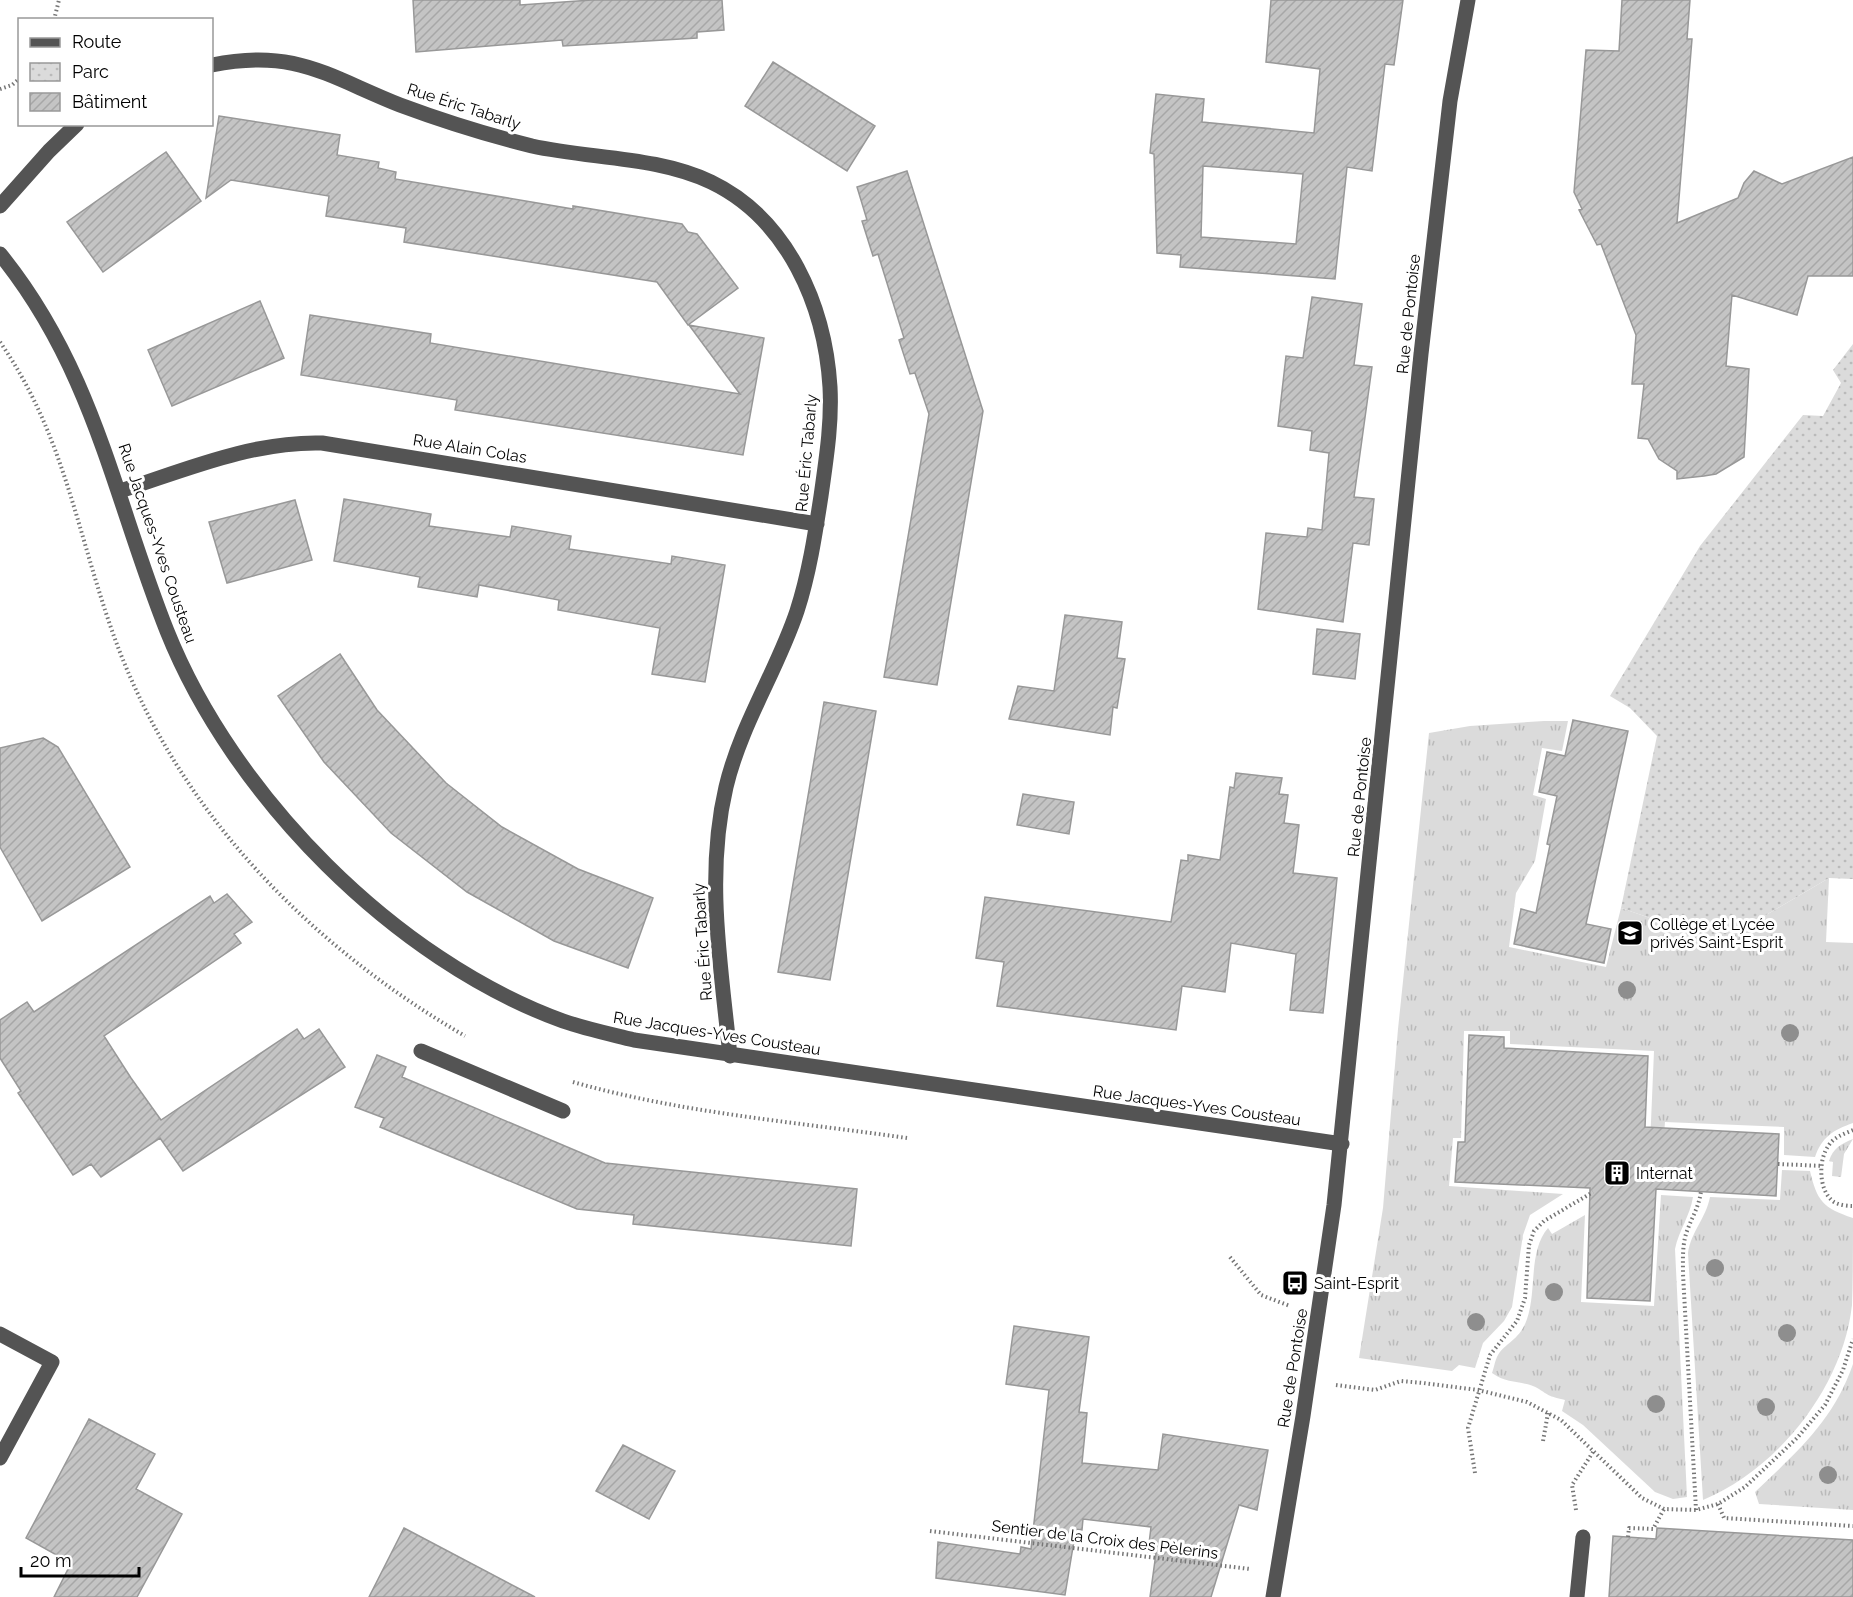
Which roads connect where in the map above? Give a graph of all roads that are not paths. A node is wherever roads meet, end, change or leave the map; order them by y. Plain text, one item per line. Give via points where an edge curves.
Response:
1 (1468, 0) edge
2 (213, 65) edge
3 (75, 126) edge
4 (0, 207) edge
5 (0, 254) edge
6 (120, 491) junction
7 (817, 524) junction
8 (422, 1051) dead end
9 (730, 1056) junction
10 (563, 1111) dead end
11 (1342, 1144) junction
12 (0, 1334) edge
13 (0, 1458) edge
14 (1583, 1537) road end
15 (1273, 1597) edge
16 (1577, 1597) edge

1 - 11 street, Rue de Pontoise via 1450,101 1421,354
2 - 7 street, Rue Éric Tabarly via 255,59 301,64 462,126 562,152 682,171 734,195 771,229 793,259 823,336 830,416
3 - 4 street
5 - 6 street, Rue Jacques-Yves Cousteau via 68,357
6 - 7 street, Rue Alain Colas via 256,449 299,442 322,443
6 - 9 street, Rue Jacques-Yves Cousteau via 167,631 198,694 267,799 346,884 435,953 532,1008 623,1037
7 - 9 street, Rue Éric Tabarly via 795,615 736,753 720,822 715,897
8 - 10 street
9 - 11 street, Rue Jacques-Yves Cousteau
11 - 15 street, Rue de Pontoise via 1319,1317
12 - 13 street via 52,1362
14 - 16 street

